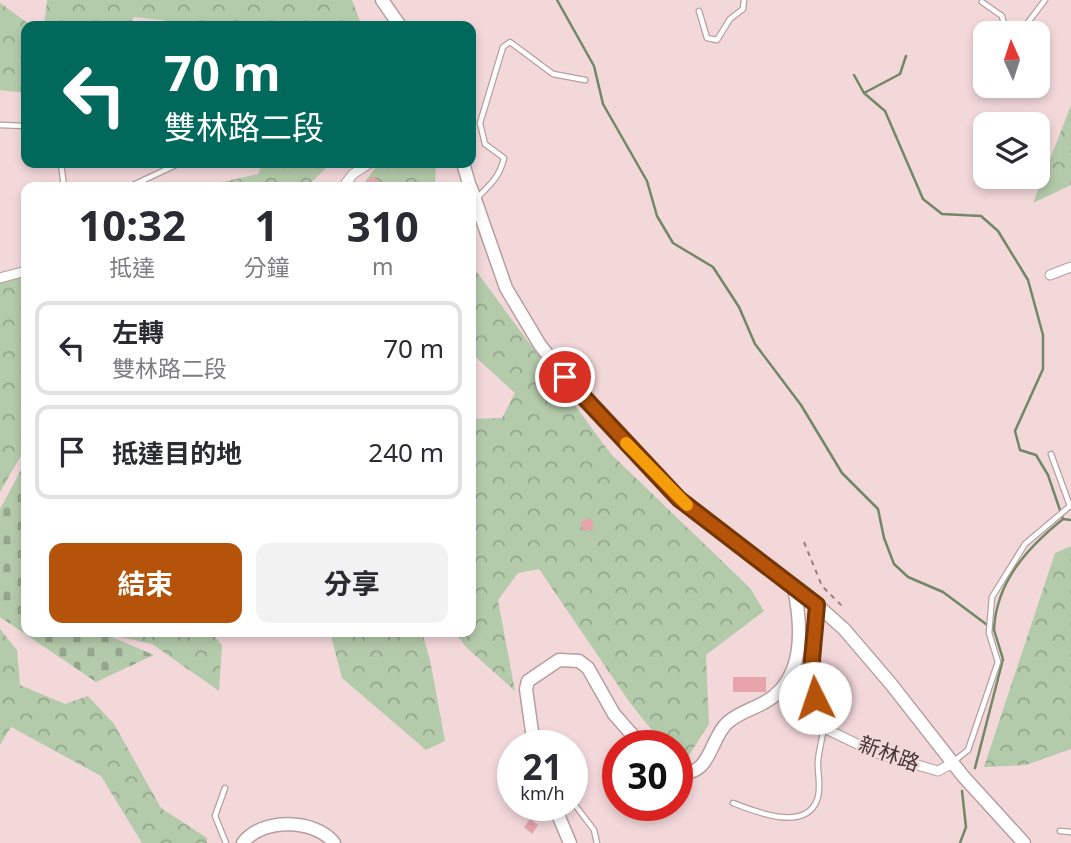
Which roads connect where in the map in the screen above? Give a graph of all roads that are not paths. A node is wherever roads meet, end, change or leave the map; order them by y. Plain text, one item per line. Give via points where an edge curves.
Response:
1 (382, 0) edge
2 (744, 0) edge
3 (1045, 0) edge
4 (982, 2) dead end
5 (699, 11) dead end
6 (397, 21) edge
7 (1003, 21) edge
8 (1029, 21) edge
9 (585, 80) dead end
10 (0, 125) edge
11 (21, 125) edge
12 (170, 168) edge
13 (362, 168) edge
14 (140, 182) edge
15 (347, 182) edge
16 (476, 190) edge
17 (476, 203) edge
18 (1071, 267) edge
19 (21, 272) edge
20 (1050, 275) dead end
21 (0, 278) edge
22 (1051, 454) dead end
23 (794, 588) junction
24 (817, 605) junction
25 (824, 728) junction
26 (532, 730) edge
27 (629, 730) edge
28 (953, 762) junction
29 (693, 771) edge
30 (225, 788) dead end
31 (733, 803) dead end
32 (561, 821) edge
33 (587, 821) edge
34 (1060, 831) dead end
35 (1071, 832) edge
36 (226, 843) edge
37 (243, 843) edge
38 (334, 843) edge
39 (570, 843) edge
40 (597, 843) edge
41 (1024, 843) edge

1 - 6 street
2 - 5 lane via 743,9 730,19 717,40 707,38
3 - 8 lane
4 - 7 lane
9 - 16 lane via 553,74 510,42 502,47 480,123 485,144 504,162 497,180
10 - 11 lane
12 - 14 lane
13 - 15 street
17 - 23 street, 新林路 via 506,288 540,345 578,393 679,499
18 - 20 street
19 - 21 street
22 - 28 lane via 1070,506 1025,544 992,597 989,633 999,662 968,750
23 - 24 street, 新林路
23 - 29 street via 801,620 790,676 776,695 725,724 702,766
24 - 25 street via 812,660 815,698
24 - 28 street, 新林路 via 844,629
25 - 28 street, 新林路 via 876,753 938,771
25 - 31 lane via 818,798 811,811 789,816 762,814
26 - 27 street via 528,681 566,658 588,668 607,704
28 - 41 street, 新林路
30 - 36 lane via 215,816
32 - 39 street
33 - 40 lane
34 - 35 lane
37 - 38 street via 278,825 321,830

